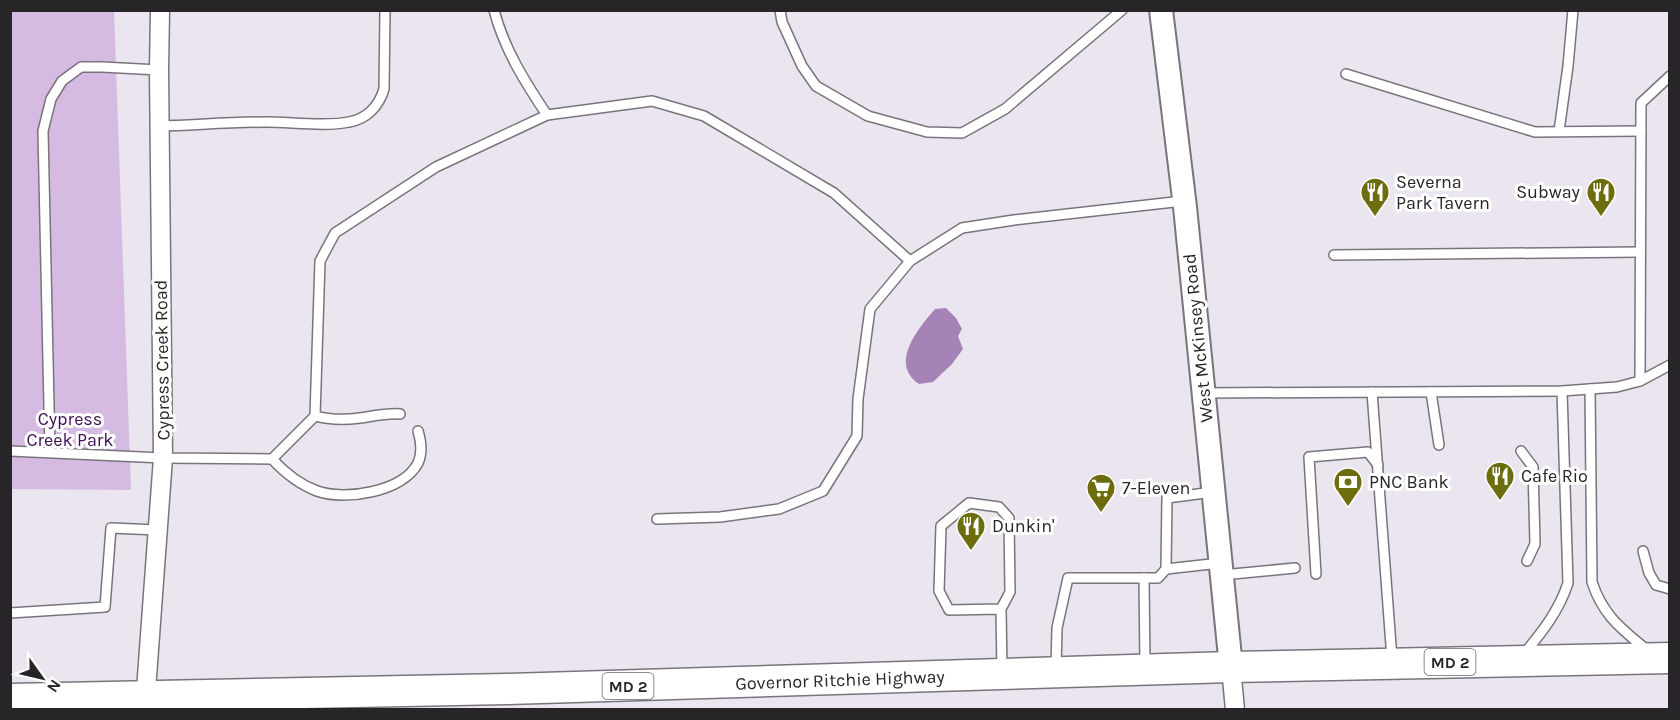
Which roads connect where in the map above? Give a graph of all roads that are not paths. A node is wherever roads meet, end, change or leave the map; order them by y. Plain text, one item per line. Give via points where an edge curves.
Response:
1 (160, 10) edge
2 (384, 10) edge
3 (494, 10) edge
4 (780, 10) edge
5 (1122, 10) edge
6 (1161, 10) edge
7 (1573, 10) edge
8 (159, 70) junction
9 (1346, 74) dead end
10 (1670, 76) edge
11 (547, 115) junction
12 (159, 126) junction
13 (1559, 131) junction
14 (1641, 131) junction
15 (1184, 201) junction
16 (1640, 252) junction
17 (1334, 255) dead end
18 (910, 261) junction
19 (1670, 365) edge
20 (1640, 381) junction
21 (1590, 389) junction
22 (1562, 391) junction
23 (1372, 392) junction
24 (1431, 392) junction
25 (1203, 393) junction
26 (399, 414) dead end
27 (315, 416) junction
28 (418, 431) dead end
29 (1439, 445) dead end
30 (10, 451) edge
31 (1521, 451) dead end
32 (50, 452) junction
33 (163, 458) junction
34 (272, 459) junction
35 (1378, 465) junction
36 (1213, 492) junction
37 (657, 519) dead end
38 (158, 530) junction
39 (1643, 551) dead end
40 (1527, 561) dead end
41 (1295, 568) dead end
42 (1166, 569) junction
43 (1221, 569) junction
44 (1316, 574) dead end
45 (1144, 578) junction
46 (1670, 589) edge
47 (1001, 609) junction
48 (10, 613) edge
49 (1663, 658) edge
50 (1519, 661) junction
51 (1392, 664) junction
52 (1231, 667) junction
53 (1145, 670) junction
54 (1056, 673) junction
55 (1002, 674) junction
56 (10, 699) edge
57 (145, 703) edge
58 (1235, 710) edge

1 - 8 street, Cypress Creek Road
2 - 12 lane via 384,89 381,100 363,117 350,122
3 - 11 lane via 520,73
4 - 5 lane via 802,66 816,86 868,116 927,132 962,134 1005,109
6 - 15 street, West McKinsey Road
7 - 13 lane
8 - 12 street, Cypress Creek Road
8 - 32 lane via 81,67 62,81 51,99 42,131
9 - 13 lane via 1535,132
10 - 14 lane via 1641,103
11 - 18 lane via 652,101 704,116 834,193
11 - 27 lane via 436,167 335,234 320,261
12 - 33 street, Cypress Creek Road
13 - 14 lane
14 - 16 lane
15 - 18 lane via 962,228
15 - 25 street, West McKinsey Road
16 - 17 lane
16 - 20 lane
18 - 37 lane via 870,309 856,436 823,491 779,508 720,517
19 - 20 lane
20 - 21 lane
21 - 22 lane
21 - 49 lane via 1592,582 1599,603 1622,630
22 - 24 lane
22 - 50 lane via 1568,583 1545,629
23 - 24 lane
23 - 25 lane
23 - 35 lane
24 - 29 lane
25 - 36 street, West McKinsey Road
26 - 27 lane via 329,419
27 - 34 lane
28 - 34 lane via 422,446 418,462 408,475 368,492 318,492 299,483
30 - 32 lane
31 - 40 lane via 1533,467 1535,544
32 - 33 lane
33 - 34 lane
33 - 38 street, Cypress Creek Road
35 - 44 lane via 1368,452 1309,457
35 - 51 lane
36 - 42 lane via 1167,498
36 - 43 street, West McKinsey Road
38 - 48 lane via 111,528 105,607
38 - 57 street, Cypress Creek Road
39 - 46 lane via 1648,573 1656,585
41 - 43 lane
42 - 43 lane
42 - 45 lane via 1158,578
43 - 52 street, West McKinsey Road
45 - 53 lane
45 - 54 lane via 1068,578 1057,628
47 - 47 lane via 1010,592 1009,518 999,507 969,503 941,526 939,591 950,610
47 - 55 lane
49 - 50 highway, Governor Ritchie Highway / MD 2
50 - 51 highway, Governor Ritchie Highway / MD 2
51 - 52 highway, Governor Ritchie Highway / MD 2
52 - 53 highway, Governor Ritchie Highway / MD 2
52 - 58 street
53 - 54 highway, Governor Ritchie Highway / MD 2
54 - 55 highway, Governor Ritchie Highway / MD 2
55 - 57 highway, Governor Ritchie Highway / MD 2
56 - 57 highway, Governor Ritchie Highway / MD 2

